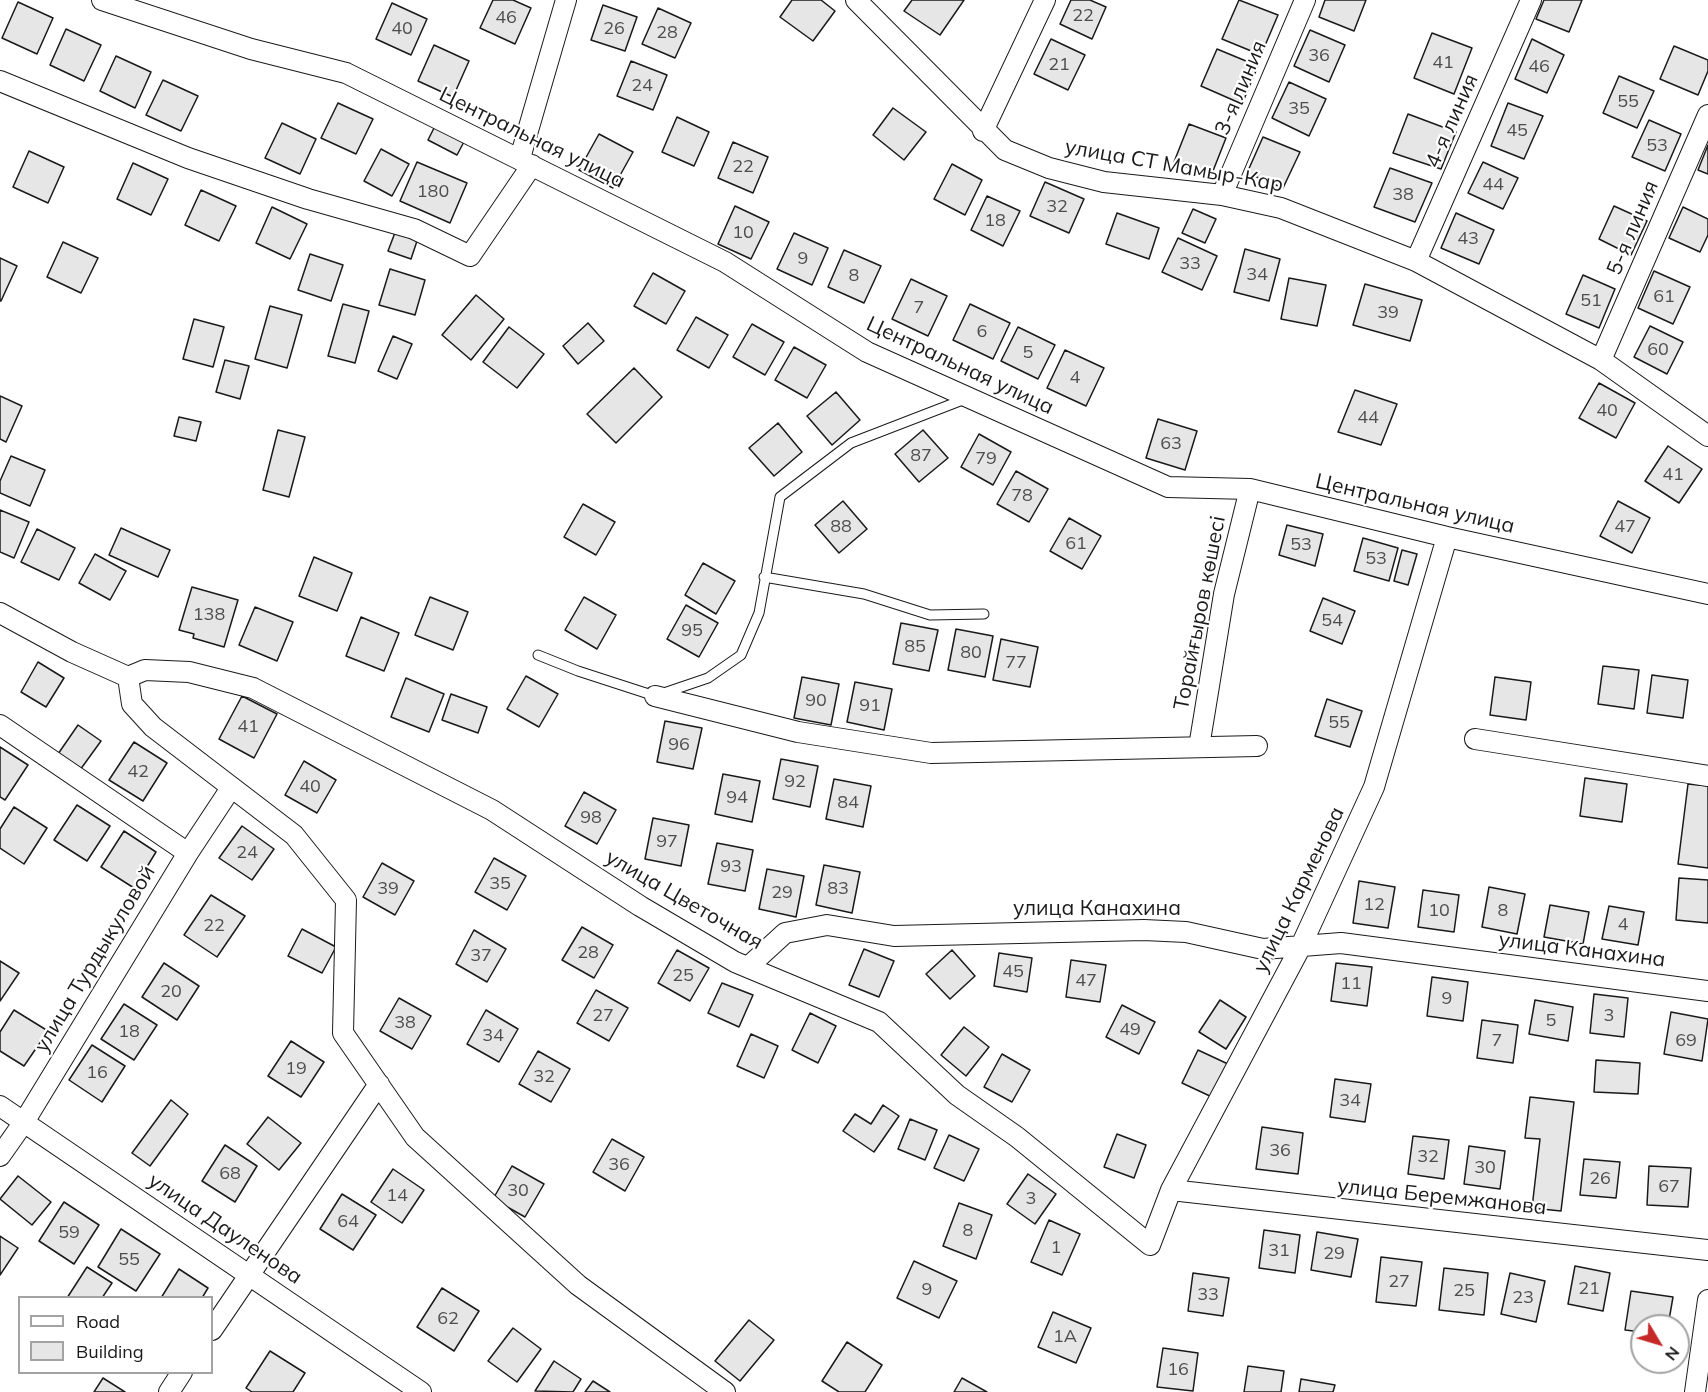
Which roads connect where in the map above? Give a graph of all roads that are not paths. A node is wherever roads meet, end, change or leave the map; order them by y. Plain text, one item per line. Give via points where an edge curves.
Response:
1 (102, 0) edge
2 (566, 0) edge
3 (856, 0) edge
4 (1045, 0) edge
5 (1305, 0) edge
6 (1531, 0) edge
7 (0, 81) edge
8 (1708, 115) edge
9 (983, 131) junction
10 (526, 162) junction
11 (1222, 195) junction
12 (1416, 261) junction
13 (1601, 360) junction
14 (967, 398) junction
15 (1708, 436) edge
16 (1250, 489) junction
17 (1446, 537) junction
18 (764, 577) junction
19 (1708, 594) edge
20 (0, 613) edge
21 (984, 614) dead end
22 (538, 655) dead end
23 (128, 678) junction
24 (655, 696) junction
25 (0, 724) edge
26 (1475, 739) dead end
27 (1257, 746) dead end
28 (1199, 747) junction
29 (1708, 776) edge
30 (231, 788) junction
31 (188, 853) junction
32 (1300, 948) junction
33 (748, 967) junction
34 (1708, 991) edge
35 (379, 1084) junction
36 (0, 1106) edge
37 (24, 1122) junction
38 (0, 1156) edge
39 (1171, 1191) junction
40 (1150, 1245) joint
41 (1708, 1250) edge
42 (249, 1274) junction
43 (1708, 1300) edge
44 (213, 1328) edge
45 (181, 1374) edge
46 (169, 1392) edge
47 (421, 1392) edge
48 (725, 1392) edge
49 (1695, 1392) edge

1 - 10 street, Центральная улица via 251,49 345,73
2 - 10 street
3 - 9 street, улица СТ Мамыр-Кар
4 - 9 street
5 - 11 street, 3-я линия
6 - 12 street, 4-я линия
7 - 10 street via 188,159 414,229 470,256
8 - 13 street, 5-я линия
9 - 11 street, улица СТ Мамыр-Кар via 1005,150 1048,168 1104,182
10 - 14 street, Центральная улица via 725,262 867,352
11 - 12 street, улица СТ Мамыр-Кар via 1281,208
12 - 13 street, улица СТ Мамыр-Кар
13 - 15 street, улица СТ Мамыр-Кар
14 - 16 street, Центральная улица via 1168,487
14 - 18 lane via 851,443 780,496
16 - 17 street, Центральная улица
16 - 28 street, Торайғыров көшесі via 1224,594
17 - 19 street, Центральная улица
17 - 32 street, улица Карменова via 1374,787
18 - 21 lane via 864,594 930,615
18 - 24 lane via 759,613 741,655 708,678
20 - 23 street
22 - 24 lane
23 - 30 street via 132,704 146,719
23 - 33 street, улица Цветочная via 145,670 189,672 253,688 492,810 640,906
24 - 28 street via 798,732 931,753
25 - 31 street
26 - 29 street
27 - 28 street
30 - 31 street, улица Турдыкуловой
30 - 35 street via 294,836 346,900 343,1033
31 - 37 street, улица Турдыкуловой
32 - 33 street, улица Канахина via 1263,949 1186,932 894,936 827,925 784,933
32 - 34 street, улица Канахина via 1341,943
32 - 39 street, улица Карменова
33 - 40 street, улица Цветочная via 879,1022 957,1095 1017,1137
35 - 42 street
35 - 48 street via 415,1137 578,1286
36 - 37 street, улица Дауленова
37 - 38 street, улица Турдыкуловой
37 - 42 street, улица Дауленова
39 - 40 street, улица Карменова
39 - 41 street, улица Беремжанова
42 - 44 street
42 - 47 street, улица Дауленова
43 - 49 street
45 - 46 street

